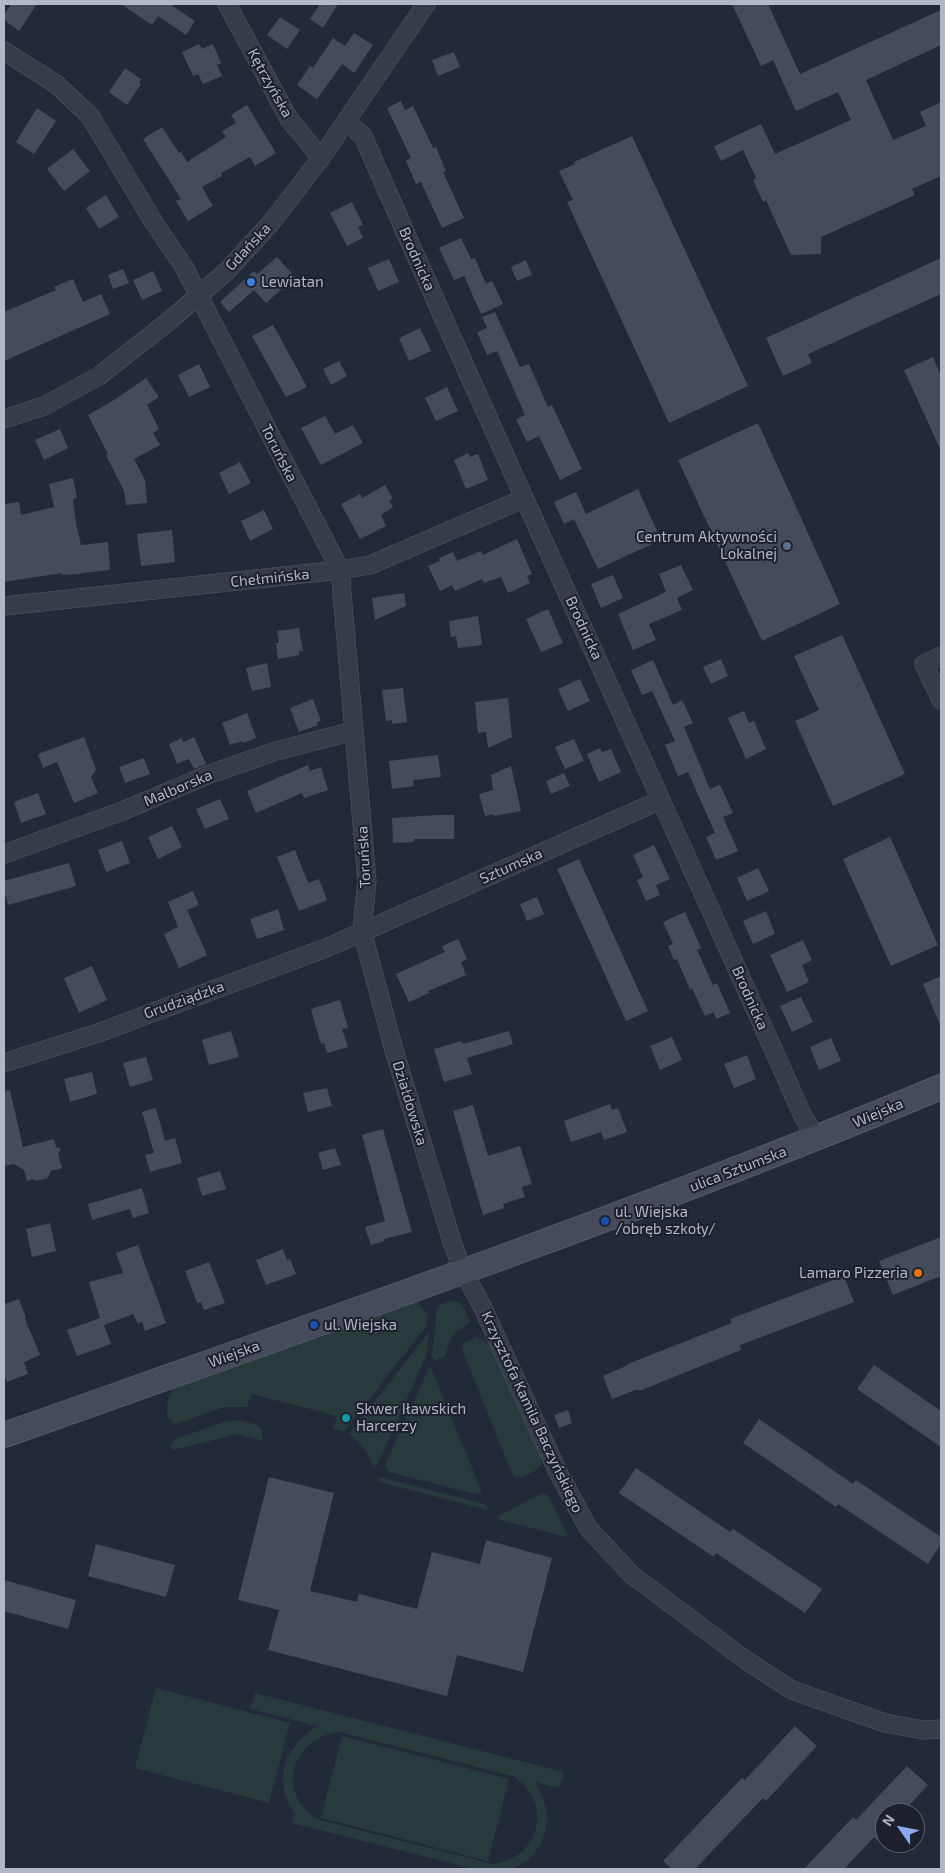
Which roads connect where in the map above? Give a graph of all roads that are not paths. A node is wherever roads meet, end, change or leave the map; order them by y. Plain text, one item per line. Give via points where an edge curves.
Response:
1 (227, 4) edge
2 (426, 4) edge
3 (4, 51) edge
4 (347, 122) junction
5 (321, 158) junction
6 (198, 295) junction
7 (4, 419) edge
8 (524, 499) junction
9 (340, 570) junction
10 (4, 606) edge
11 (941, 656) edge
12 (941, 700) edge
13 (354, 731) junction
14 (661, 800) junction
15 (4, 854) edge
16 (362, 931) junction
17 (4, 1063) edge
18 (941, 1087) edge
19 (816, 1140) junction
20 (464, 1273) junction
21 (4, 1435) edge
22 (941, 1729) edge

1 - 5 street, Kętrzyńska via 289,119
2 - 4 street, Gdańska
3 - 6 street, Toruńska via 56,84 90,116
4 - 5 street, Gdańska
4 - 8 street, Brodnicka via 363,136
5 - 6 street, Gdańska via 270,224 226,272
6 - 7 street, Gdańska via 99,376 44,406
6 - 9 street, Toruńska
8 - 9 street, Chełmińska via 370,565
8 - 14 street, Brodnicka
9 - 10 street, Chełmińska
9 - 13 street, Toruńska
11 - 12 street via 924,664
13 - 15 street, Malborska via 276,751 210,774 125,810
13 - 16 street, Toruńska via 368,881
14 - 16 street, Sztumska
14 - 19 street, Brodnicka
16 - 17 street, Grudziądzka via 326,948
16 - 20 street, Działdowska via 394,1050
18 - 19 street, Wiejska
19 - 20 street, ulica Sztumska
20 - 21 street, Wiejska
20 - 22 street, Krzysztofa Kamila Baczyńskiego via 588,1528 632,1575 747,1661 792,1690 885,1723 924,1730

